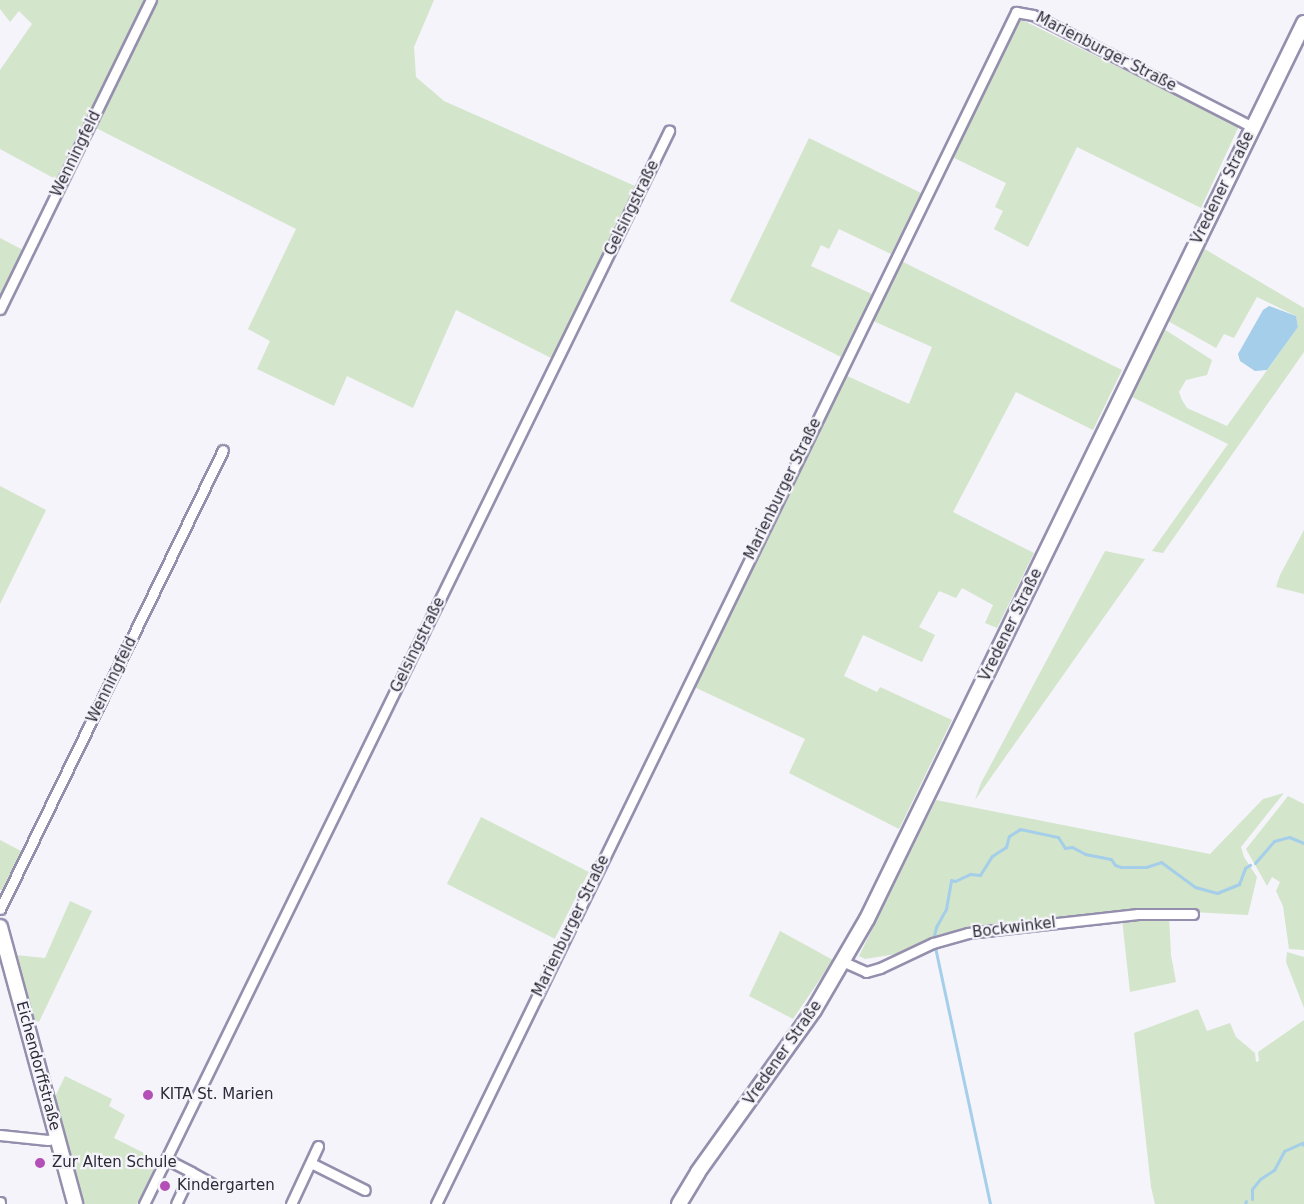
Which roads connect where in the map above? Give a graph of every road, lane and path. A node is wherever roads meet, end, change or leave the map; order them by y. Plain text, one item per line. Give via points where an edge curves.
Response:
1 (151, 0) edge
2 (1304, 23) edge
3 (1253, 127) junction
4 (669, 131) dead end
5 (0, 309) edge
6 (223, 450) dead end
7 (0, 909) edge
8 (1192, 914) dead end
9 (0, 927) edge
10 (844, 962) junction
11 (0, 1135) edge
12 (57, 1138) junction
13 (318, 1146) dead end
14 (166, 1159) junction
15 (311, 1163) junction
16 (190, 1172) junction
17 (211, 1183) dead end
18 (365, 1190) dead end
19 (75, 1204) edge
20 (144, 1204) edge
21 (176, 1204) edge
22 (291, 1204) edge
23 (436, 1204) edge
24 (679, 1204) edge

1 - 5 street, Wenningfeld
2 - 3 street, Vredener Straße
3 - 10 street, Vredener Straße
3 - 23 street, Marienburger Straße via 1033,15 1016,12
4 - 14 street, Gelsingstraße
6 - 7 street, Wenningfeld
8 - 10 street, Bockwinkel via 1138,914 968,933 933,943 866,972
9 - 12 street, Eichendorffstraße
10 - 24 street, Vredener Straße
11 - 12 street
12 - 19 street, Eichendorffstraße
13 - 15 street
14 - 16 street
14 - 20 street, Gelsingstraße
15 - 18 street
15 - 22 street
16 - 17 street
16 - 21 street

